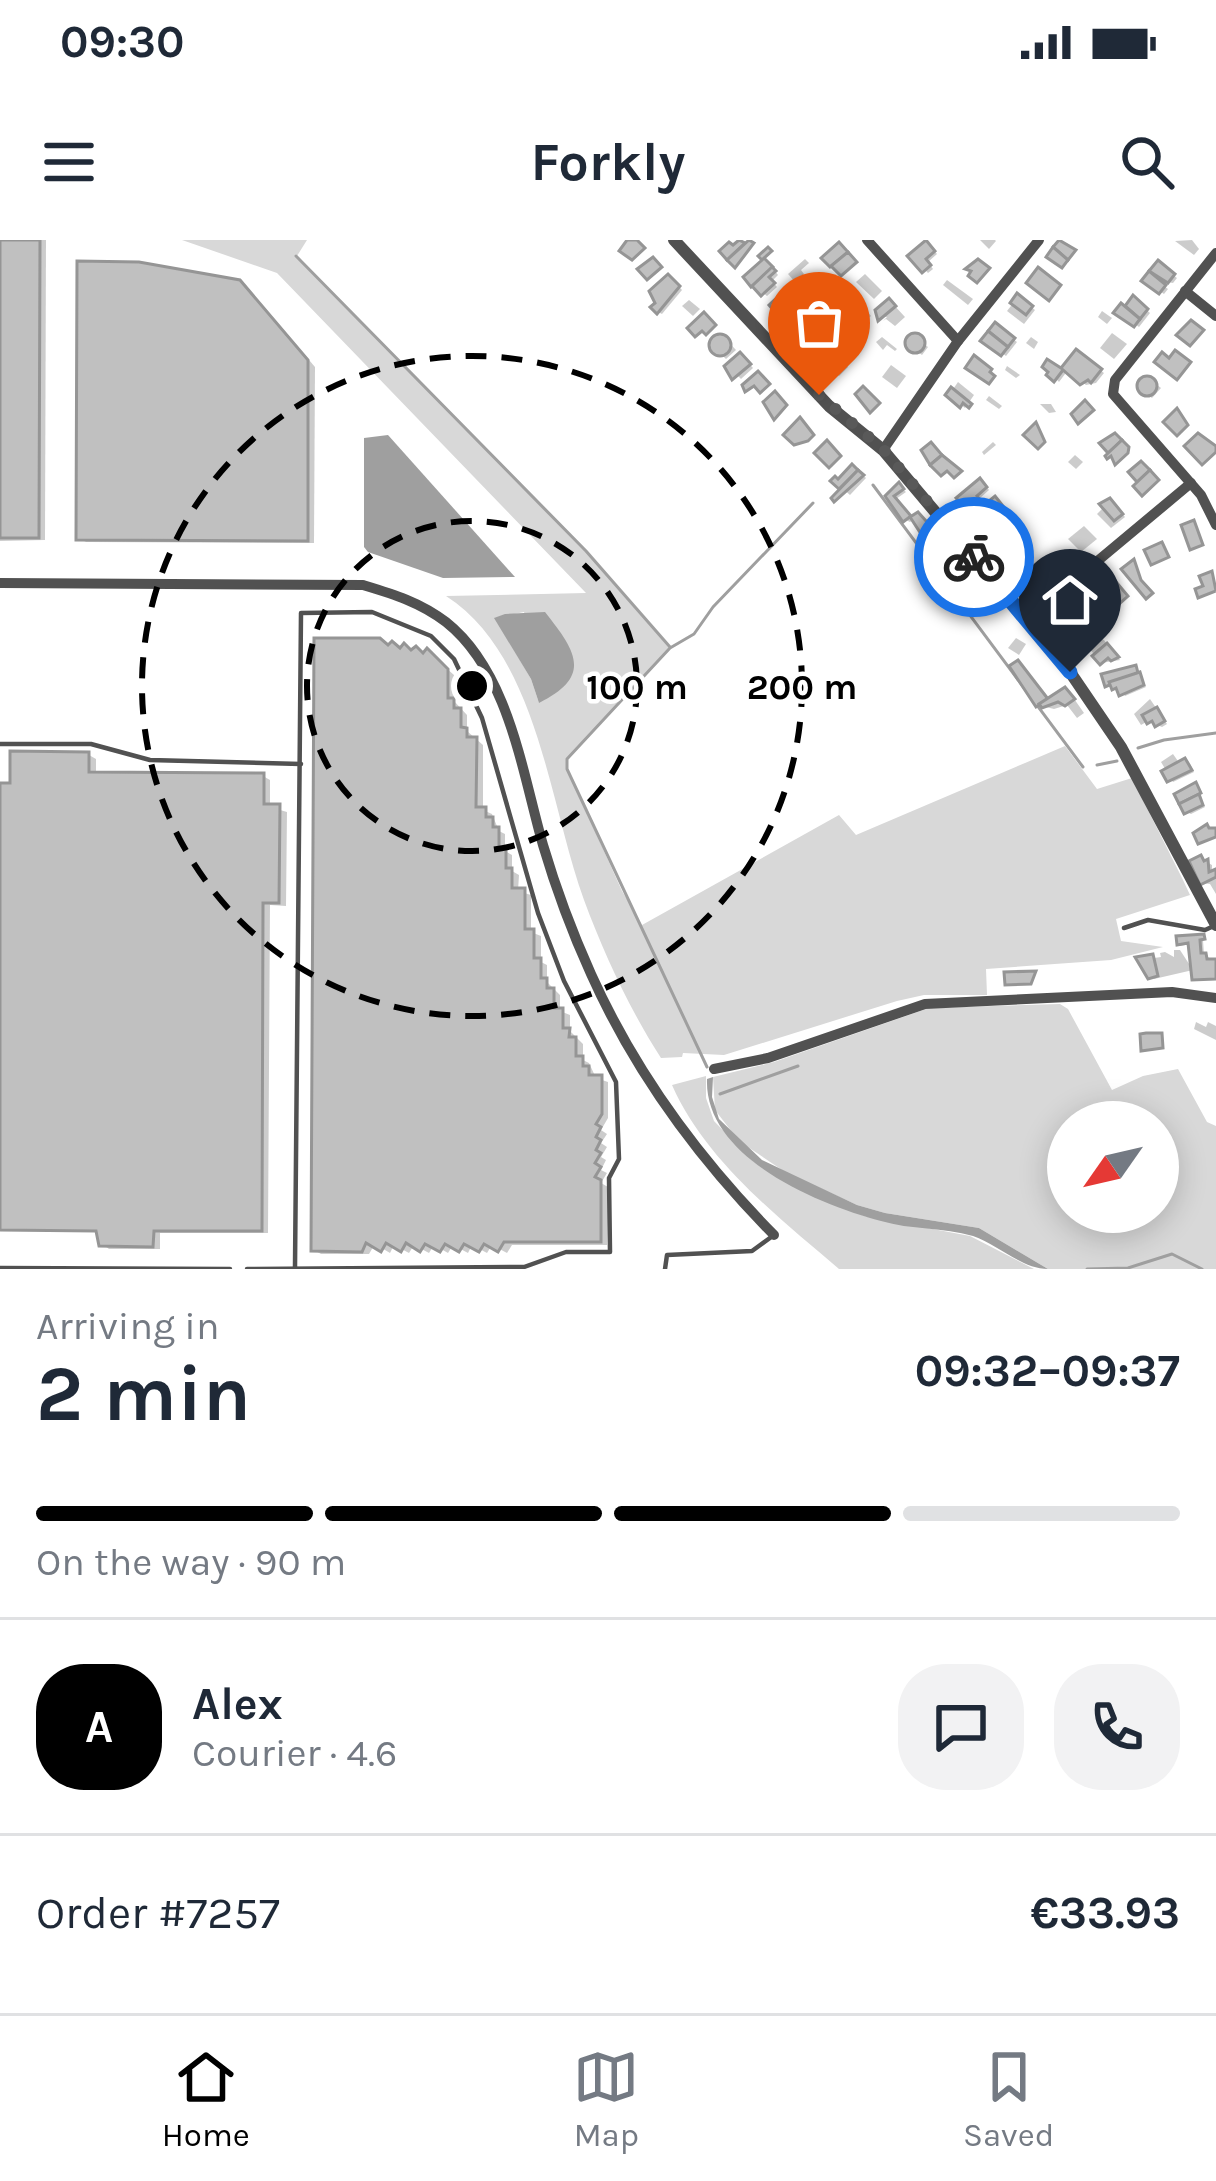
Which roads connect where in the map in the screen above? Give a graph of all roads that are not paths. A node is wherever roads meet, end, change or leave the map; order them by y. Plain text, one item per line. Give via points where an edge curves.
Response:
1 (674, 240) edge
2 (867, 240) edge
3 (1039, 240) edge
4 (1216, 253) edge
5 (1185, 290) junction
6 (1216, 316) edge
7 (958, 341) junction
8 (884, 450) junction
9 (1191, 483) junction
10 (1216, 525) edge
11 (0, 583) edge
12 (1028, 619) junction
13 (0, 744) edge
14 (301, 764) junction
15 (1216, 925) edge
16 (1124, 928) dead end
17 (1216, 998) edge
18 (714, 1069) dead end
19 (774, 1234) joint
20 (295, 1267) edge
21 (0, 1268) edge
22 (230, 1269) edge
23 (247, 1269) edge
24 (664, 1269) edge

1 - 8 street via 829,406
2 - 7 street
3 - 7 street
4 - 5 street
5 - 6 street
5 - 9 street via 1115,380 1113,394
7 - 8 street
8 - 12 street
9 - 10 street
9 - 12 street
11 - 19 street via 363,585 414,600 449,624 498,694 563,908 625,1041 690,1141
12 - 15 street via 1102,715
13 - 14 lane via 91,743 150,760
14 - 20 lane
14 - 20 lane via 301,613 372,612 431,635 454,659 482,718 564,981 616,1082 619,1160 609,1178 610,1252 566,1252 524,1267
15 - 16 lane via 1148,920
17 - 18 street via 1172,992 925,1004
19 - 24 lane via 752,1251 668,1255
20 - 23 lane
21 - 22 lane

